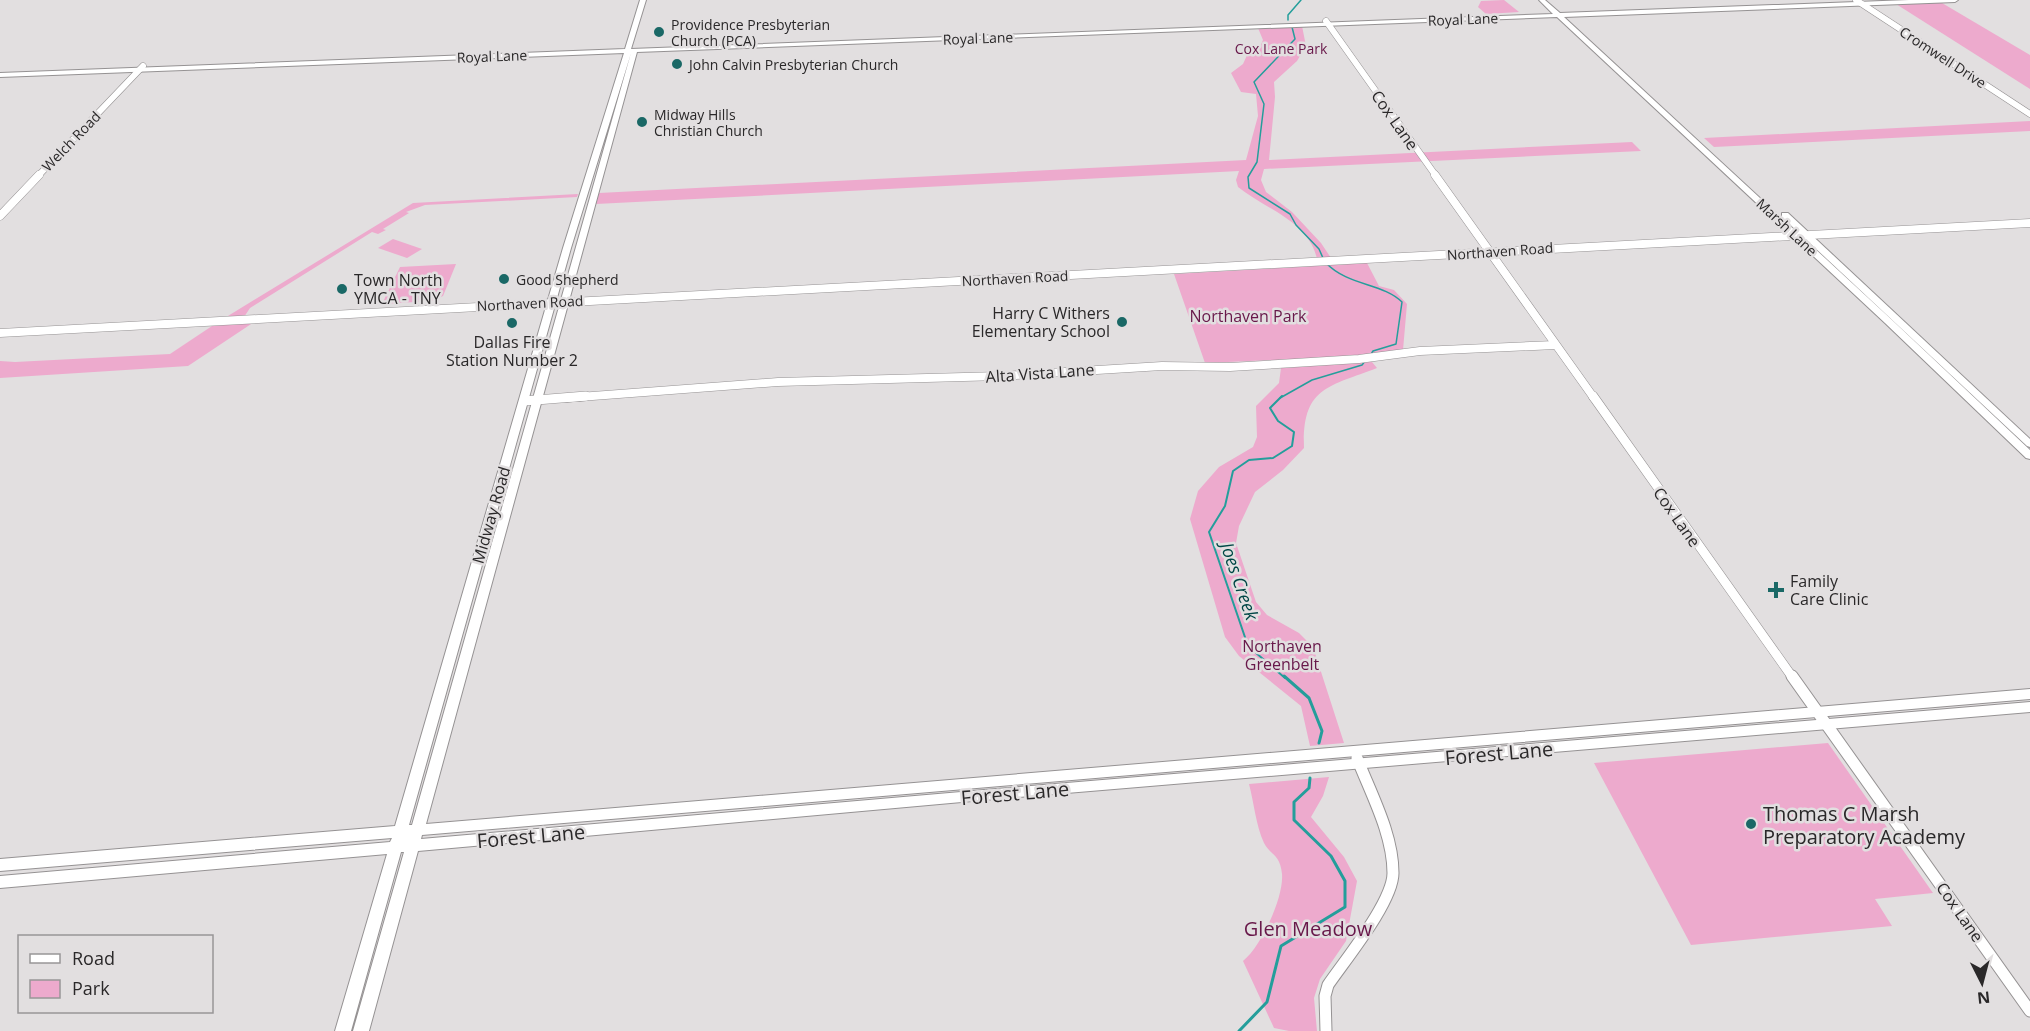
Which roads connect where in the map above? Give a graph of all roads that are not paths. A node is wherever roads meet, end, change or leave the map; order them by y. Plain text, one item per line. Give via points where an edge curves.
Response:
1 (643, 0) edge
2 (650, 0) edge
3 (1542, 0) edge
4 (1550, 0) edge
5 (1878, 0) edge
6 (1955, 0) edge
7 (1858, 1) edge
8 (1560, 14) junction
9 (1326, 23) junction
10 (631, 49) junction
11 (141, 68) junction
12 (0, 73) edge
13 (2030, 114) edge
14 (0, 216) edge
15 (2030, 223) edge
16 (1802, 236) junction
17 (1490, 253) junction
18 (564, 300) junction
19 (552, 301) junction
20 (0, 333) edge
21 (1555, 345) junction
22 (530, 401) junction
23 (2030, 444) edge
24 (2030, 456) edge
25 (2030, 694) edge
26 (1951, 700) junction
27 (2030, 707) edge
28 (1817, 712) junction
29 (1961, 713) junction
30 (1827, 725) junction
31 (1354, 750) junction
32 (1230, 760) junction
33 (1360, 765) junction
34 (1094, 771) junction
35 (1235, 775) junction
36 (1096, 786) junction
37 (417, 830) junction
38 (402, 831) junction
39 (412, 846) junction
40 (397, 848) junction
41 (0, 865) edge
42 (0, 882) edge
43 (2030, 1011) edge
44 (343, 1031) edge
45 (361, 1031) edge
46 (1326, 1031) edge

1 - 10 main road, Midway Road
2 - 10 main road, Midway Road
3 - 8 main road, Marsh Lane
4 - 8 main road, Marsh Lane
5 - 7 main road, Royal Lane
6 - 7 main road, Royal Lane
7 - 8 main road, Royal Lane
7 - 13 street, Cromwell Drive
8 - 9 main road, Royal Lane
8 - 16 main road, Marsh Lane
9 - 10 main road, Royal Lane
9 - 17 street, Cox Lane
10 - 11 main road, Royal Lane
10 - 18 main road, Midway Road
10 - 19 main road, Midway Road
11 - 12 main road, Royal Lane
11 - 14 street, Welch Road
15 - 16 street, Northaven Road
16 - 17 street, Northaven Road
16 - 23 main road, Marsh Lane
16 - 24 main road, Marsh Lane
17 - 18 street, Northaven Road
17 - 21 street, Cox Lane
18 - 19 street, Northaven Road
18 - 22 main road, Midway Road
19 - 20 street, Northaven Road
19 - 22 main road, Midway Road
21 - 22 street, Alta Vista Lane via 1420,351 1230,367 1162,366 1001,376 778,382
21 - 28 street, Cox Lane
22 - 37 main road, Midway Road
22 - 38 main road, Midway Road
25 - 26 main road, Forest Lane
26 - 28 main road, Forest Lane
26 - 29 main road
27 - 29 main road, Forest Lane
28 - 30 street, Cox Lane
28 - 31 main road, Forest Lane
29 - 30 main road, Forest Lane
30 - 33 main road, Forest Lane
30 - 43 street, Cox Lane
31 - 32 main road, Forest Lane
31 - 33 street
32 - 34 main road, Forest Lane
32 - 35 main road
33 - 35 main road, Forest Lane
33 - 46 street via 1388,839 1393,875 1382,906 1328,985
34 - 36 main road
34 - 37 main road, Forest Lane
35 - 36 main road, Forest Lane
36 - 39 main road, Forest Lane
37 - 38 main road, Forest Lane
37 - 39 main road, Midway Road
38 - 40 main road, Midway Road
38 - 41 main road, Forest Lane
39 - 40 main road, Forest Lane
39 - 45 main road, Midway Road
40 - 42 main road, Forest Lane
40 - 44 main road, Midway Road

